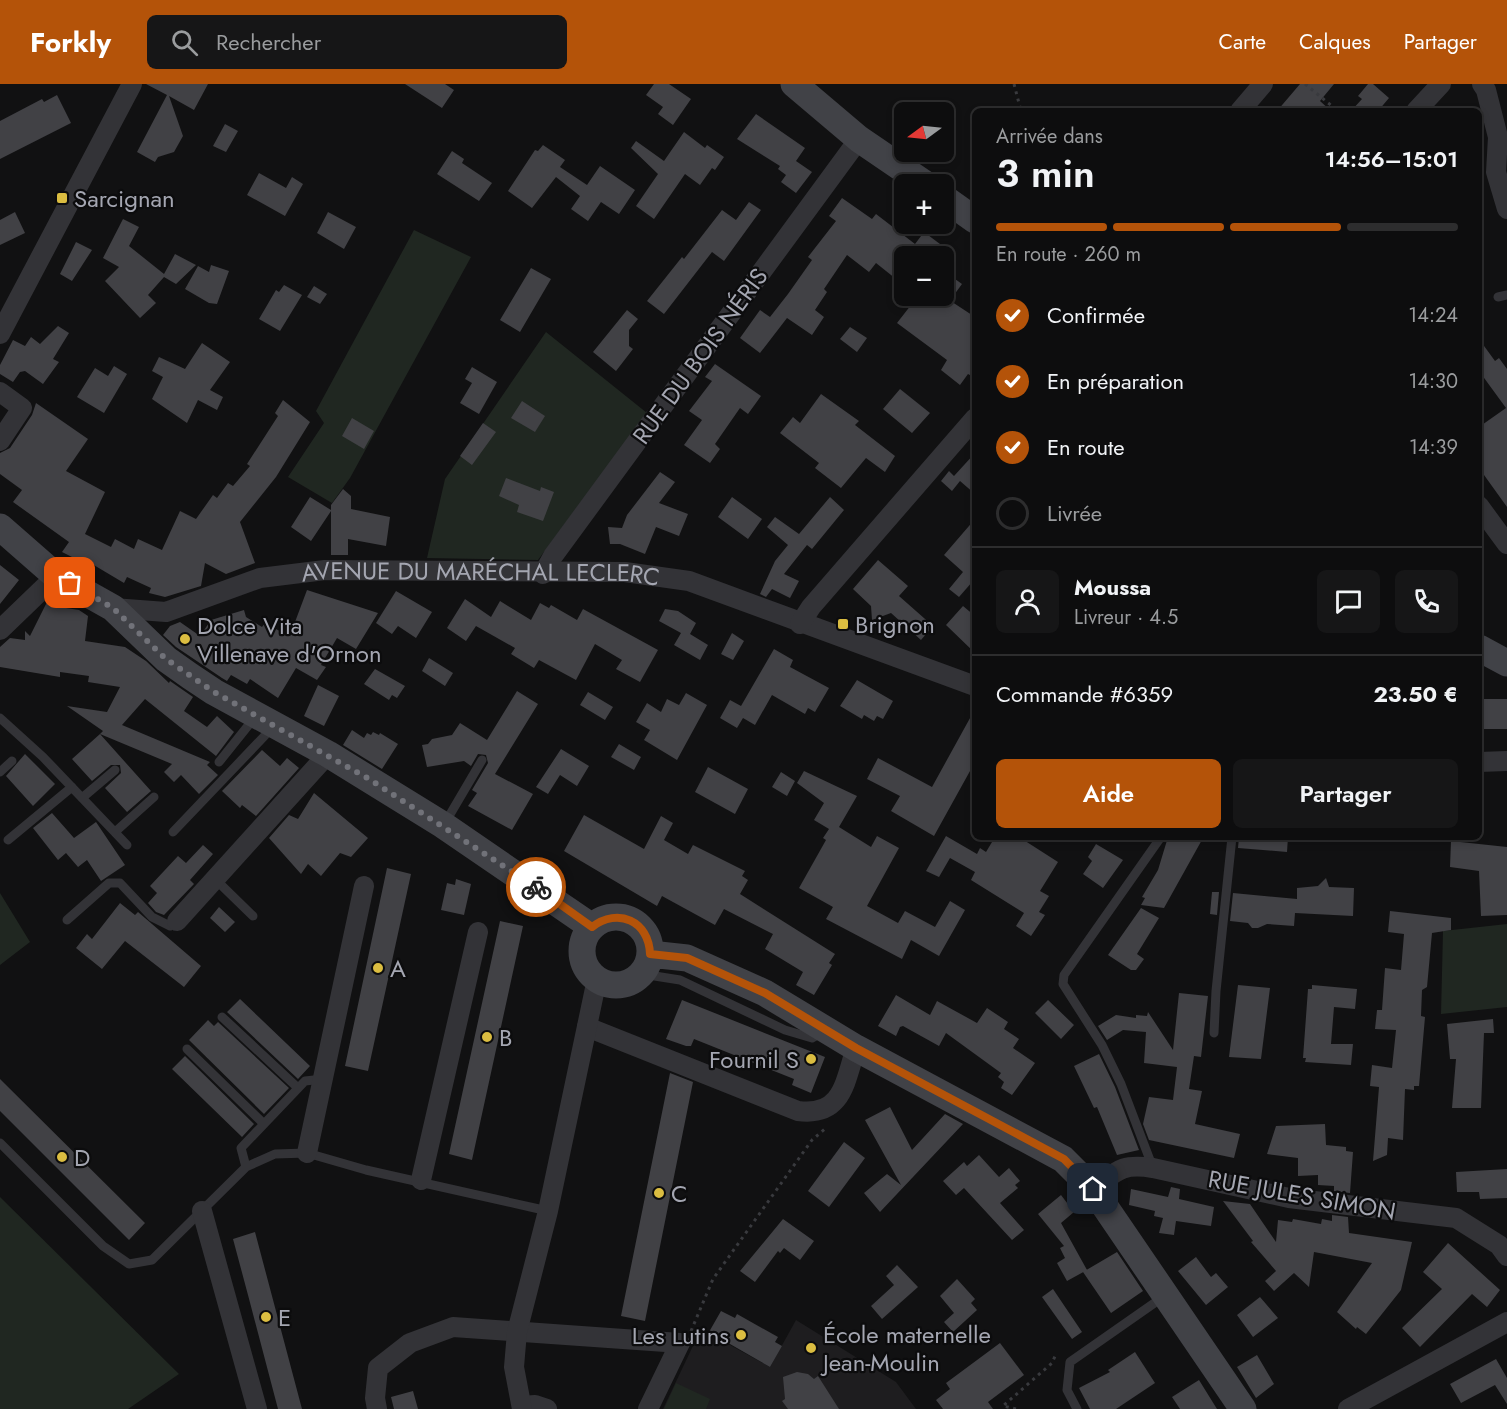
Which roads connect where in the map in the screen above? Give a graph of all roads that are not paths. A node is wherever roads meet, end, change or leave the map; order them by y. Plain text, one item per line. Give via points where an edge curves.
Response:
1 (132, 84) edge
2 (794, 84) edge
3 (1263, 84) edge
4 (1441, 84) edge
5 (1482, 84) edge
6 (1243, 108) edge
7 (1419, 108) edge
8 (859, 139) junction
9 (910, 174) edge
10 (954, 205) edge
11 (1507, 209) edge
12 (972, 218) edge
13 (0, 334) edge
14 (0, 392) edge
15 (972, 421) edge
16 (0, 441) edge
17 (1482, 510) edge
18 (0, 527) edge
19 (1507, 544) edge
20 (543, 574) junction
21 (56, 576) junction
22 (113, 608) junction
23 (800, 624) junction
24 (0, 630) edge
25 (1482, 650) edge
26 (1507, 663) edge
27 (972, 685) edge
28 (0, 717) edge
29 (266, 720) junction
30 (328, 754) junction
31 (482, 760) dead end
32 (12, 761) dead end
33 (1507, 761) edge
34 (219, 762) dead end
35 (1482, 762) edge
36 (115, 770) dead end
37 (0, 772) edge
38 (72, 787) junction
39 (154, 797) dead end
40 (82, 798) junction
41 (443, 825) junction
42 (115, 832) junction
43 (173, 832) dead end
44 (8, 840) dead end
45 (1159, 840) edge
46 (1232, 840) edge
47 (127, 845) dead end
48 (215, 879) junction
49 (364, 886) dead end
50 (253, 916) dead end
51 (67, 920) dead end
52 (177, 921) joint
53 (592, 927) junction
54 (478, 932) dead end
55 (646, 964) junction
56 (597, 980) junction
57 (222, 1017) dead end
58 (587, 1027) junction
59 (1214, 1033) dead end
60 (856, 1048) junction
61 (187, 1050) dead end
62 (323, 1079) junction
63 (298, 1088) junction
64 (264, 1124) junction
65 (0, 1143) edge
66 (307, 1153) junction
67 (246, 1167) junction
68 (1153, 1168) junction
69 (421, 1180) junction
70 (1093, 1189) junction
71 (202, 1211) junction
72 (548, 1211) junction
73 (1507, 1256) edge
74 (1165, 1296) junction
75 (1507, 1322) edge
76 (518, 1332) junction
77 (522, 1408) edge
78 (257, 1409) edge
79 (377, 1409) edge
80 (547, 1409) edge
81 (648, 1409) edge
82 (1077, 1409) edge
83 (1244, 1409) edge
84 (1348, 1409) edge

1 - 13 street
2 - 8 street
3 - 6 street
4 - 7 street
5 - 11 street via 1497,137 1496,172
8 - 9 street
8 - 20 street, RUE DU BOIS NÉRIS
10 - 12 street
14 - 16 street via 22,408
15 - 23 street
17 - 19 street
18 - 21 street, AVENUE DU MARÉCHAL LECLERC
20 - 22 street, AVENUE DU MARÉCHAL LECLERC via 288,572 260,578 166,612
20 - 23 street, AVENUE DU MARÉCHAL LECLERC via 626,573 689,581
21 - 22 street, AVENUE DU MARÉCHAL LECLERC
21 - 24 street
22 - 29 street via 166,659 214,692
23 - 27 street, AVENUE DU MARÉCHAL LECLERC
25 - 26 street
28 - 38 lane
29 - 30 street
29 - 34 lane
29 - 43 lane
30 - 41 street
30 - 48 street
31 - 41 lane
32 - 37 lane
33 - 35 street
36 - 40 lane
38 - 40 lane
38 - 44 lane
39 - 42 lane
40 - 42 lane
41 - 53 street
42 - 47 lane
45 - 68 lane via 1064,975 1063,984 1102,1045
46 - 59 lane
48 - 50 lane
48 - 52 street
49 - 62 street
51 - 52 lane via 109,884 120,883 152,917 170,926
53 - 55 street via 610,917 631,920 646,934
53 - 56 street via 582,954
54 - 69 street
55 - 56 street via 626,984
55 - 60 street via 687,958 765,993
56 - 58 street
57 - 63 lane
58 - 60 street via 813,1113 826,1109 842,1091
58 - 72 street
60 - 70 street via 1064,1159
61 - 64 lane
62 - 63 lane via 305,1081
62 - 66 street
63 - 64 lane
64 - 67 lane via 241,1148
65 - 71 lane via 103,1246 129,1264 152,1260
66 - 67 lane via 275,1154
66 - 69 lane
67 - 71 lane
68 - 70 street, RUE JULES SIMON via 1122,1168
68 - 73 street, RUE JULES SIMON via 1289,1198 1456,1218 1499,1245
69 - 72 lane
70 - 74 street
71 - 78 street
72 - 76 street
74 - 82 lane via 1070,1362 1066,1390
74 - 83 street
75 - 84 street
76 - 77 street via 514,1367
76 - 79 street via 453,1327 410,1343 378,1368
76 - 81 street via 680,1343
77 - 80 street via 535,1405

